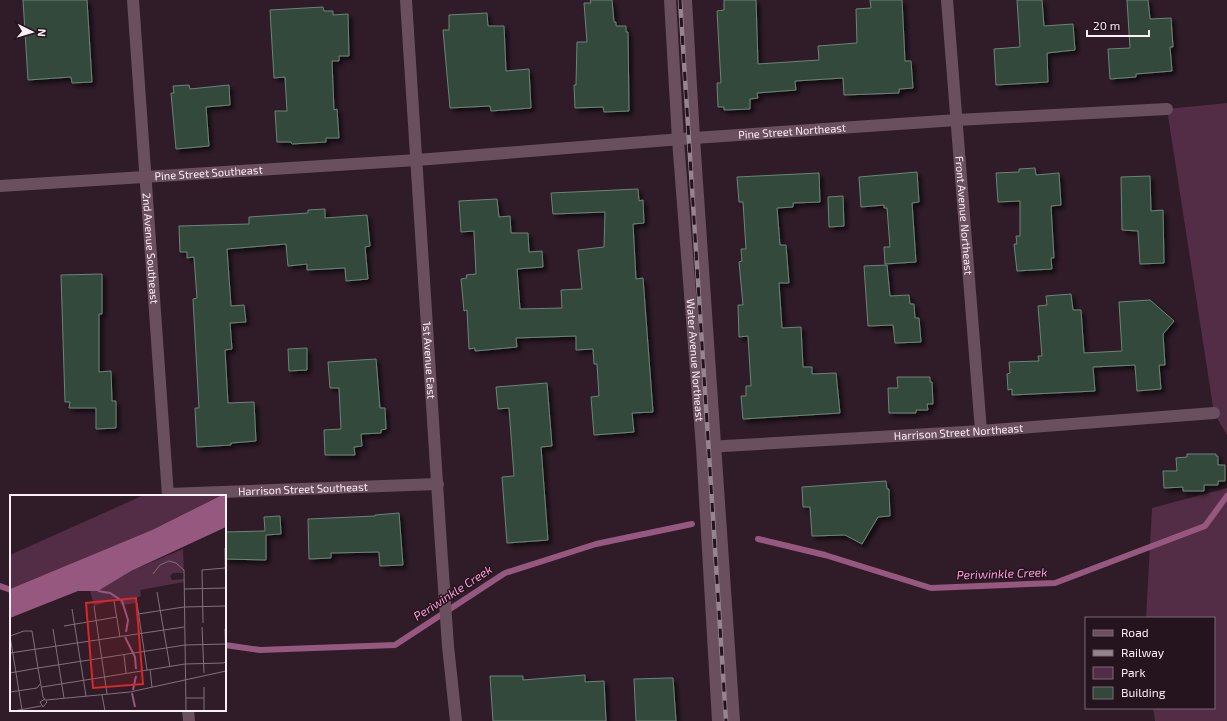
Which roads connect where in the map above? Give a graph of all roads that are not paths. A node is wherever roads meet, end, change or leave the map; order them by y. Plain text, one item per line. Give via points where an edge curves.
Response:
1 (132, 0) edge
2 (406, 0) edge
3 (670, 0) edge
4 (686, 0) edge
5 (947, 0) edge
6 (1167, 109) dead end
7 (957, 120) junction
8 (694, 138) junction
9 (678, 140) junction
10 (417, 160) junction
11 (145, 176) junction
12 (0, 186) edge
13 (1214, 412) dead end
14 (981, 431) junction
15 (715, 447) junction
16 (702, 448) junction
17 (438, 484) junction
18 (168, 495) edge
19 (188, 711) edge
20 (189, 721) edge
21 (456, 721) edge
22 (718, 721) edge
23 (734, 721) edge

1 - 11 street, 2nd Avenue Southeast
2 - 10 street, 1st Avenue East
3 - 9 street, Water Avenue Northeast
4 - 8 street, Water Avenue Northeast
5 - 7 street, Front Avenue Northeast
6 - 7 street, Pine Street Northeast
7 - 8 street, Pine Street Northeast
7 - 14 street, Front Avenue Northeast
8 - 9 street, Pine Street Northeast
8 - 15 street, Water Avenue Northeast
9 - 10 street, Pine Street Northeast
9 - 16 street, Water Avenue Northeast
10 - 11 street, Pine Street Southeast
10 - 17 street, 1st Avenue East
11 - 12 street, Pine Street Southeast
11 - 18 street, 2nd Avenue Southeast
13 - 14 street, Harrison Street Northeast
14 - 15 street, Harrison Street Northeast
15 - 16 street, Harrison Street Northeast
15 - 23 street, Water Avenue Northeast
16 - 22 street, Water Avenue Northeast
17 - 18 street, Harrison Street Southeast
17 - 21 street, 1st Avenue East via 448,646
19 - 20 street

